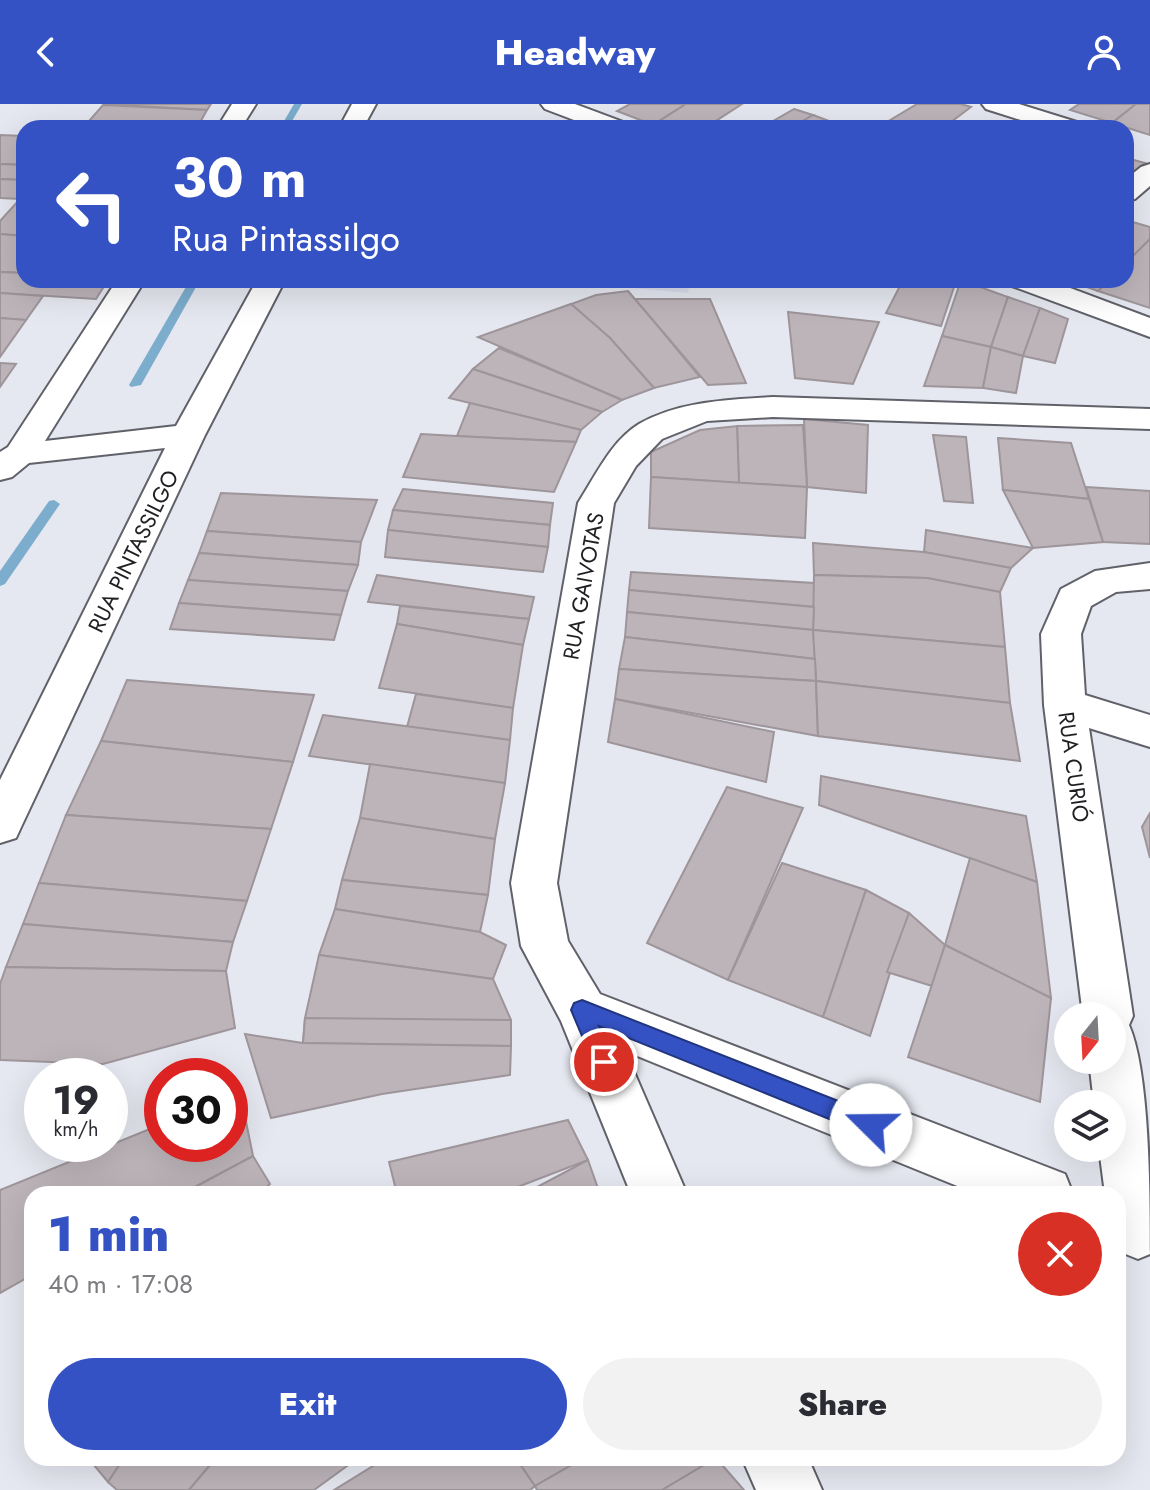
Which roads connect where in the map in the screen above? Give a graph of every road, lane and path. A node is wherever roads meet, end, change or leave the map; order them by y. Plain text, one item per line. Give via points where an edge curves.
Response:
1 (553, 104) edge
2 (994, 104) edge
3 (596, 120) edge
4 (1045, 120) edge
5 (1146, 158) edge
6 (1134, 179) edge
7 (126, 288) edge
8 (267, 288) edge
9 (1043, 288) edge
10 (1150, 328) edge
11 (1150, 419) edge
12 (188, 435) junction
13 (10, 461) edge
14 (1150, 576) edge
15 (1065, 705) junction
16 (1150, 731) edge
17 (0, 825) edge
18 (1106, 1002) edge
19 (582, 1010) junction
20 (1116, 1074) edge
21 (656, 1186) edge
22 (1025, 1186) edge
23 (1135, 1230) edge
24 (778, 1466) edge
25 (790, 1490) edge

1 - 3 street
2 - 4 street
5 - 6 street
7 - 13 street
8 - 12 street, RUA PINTASSILGO
9 - 10 street
11 - 19 street, RUA GAIVOTAS via 773,407 702,412 650,432 622,460 596,503 534,883 545,946
12 - 13 street
12 - 17 street, RUA PINTASSILGO
14 - 15 street, RUA CURIÓ via 1108,580 1075,598 1061,634
15 - 16 street
15 - 18 street, RUA CURIÓ
19 - 21 street
19 - 22 street
20 - 23 street
24 - 25 street

